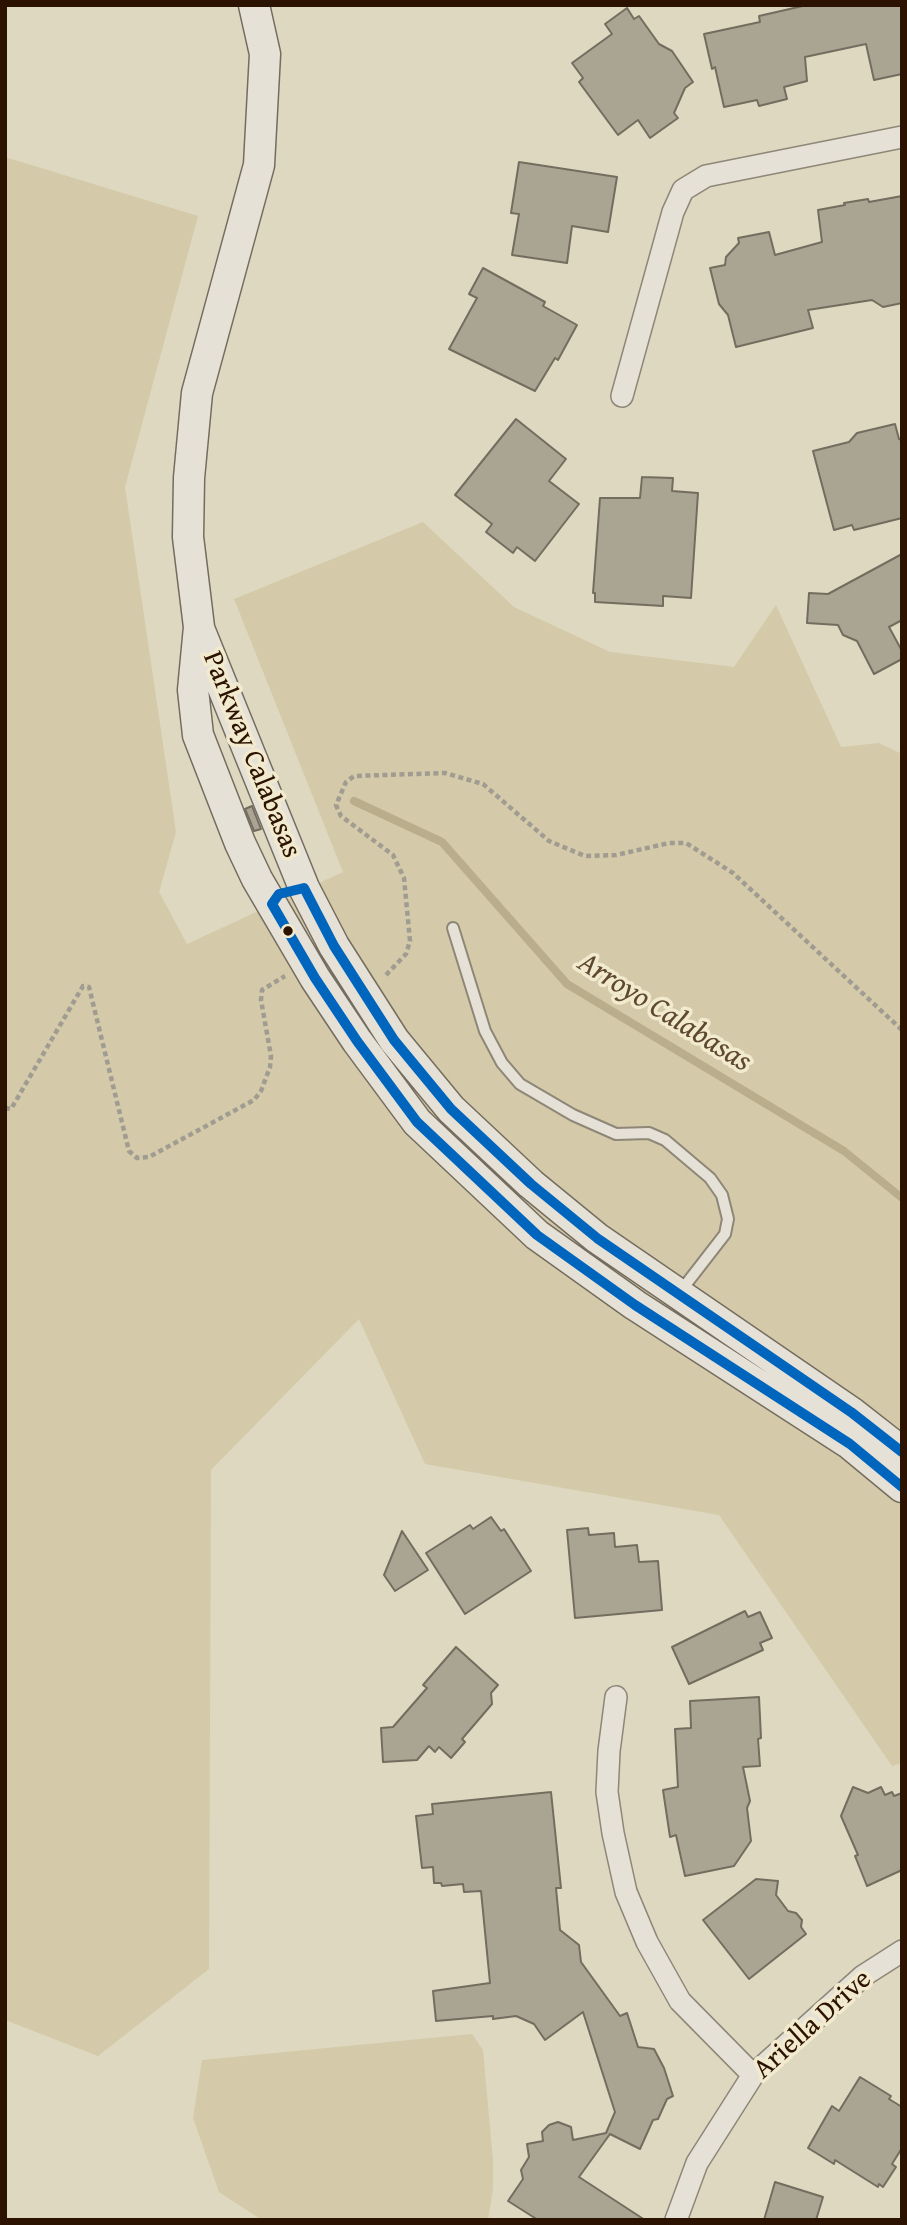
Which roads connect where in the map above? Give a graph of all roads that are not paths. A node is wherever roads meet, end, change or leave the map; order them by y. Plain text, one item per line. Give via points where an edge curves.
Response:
1 (254, 5) edge
2 (902, 137) edge
3 (622, 396) dead end
4 (199, 627) junction
5 (261, 780) junction
6 (220, 795) junction
7 (304, 888) junction
8 (272, 904) junction
9 (453, 928) dead end
10 (678, 1294) junction
11 (902, 1452) edge
12 (902, 1488) edge
13 (616, 1697) dead end
14 (902, 1951) edge
15 (753, 2075) junction
16 (676, 2220) edge

1 - 4 street, Parkway Calabasas via 265,54 259,164 197,393 189,478 188,537
2 - 3 street via 706,176 683,191 673,212
4 - 5 street, Parkway Calabasas
4 - 6 street, Parkway Calabasas via 193,690 198,735
5 - 6 street
5 - 7 street, Parkway Calabasas
6 - 8 street, Parkway Calabasas
7 - 8 street via 279,894
7 - 10 street, Parkway Calabasas via 334,946 394,1040 451,1109 530,1184
8 - 12 street, Parkway Calabasas via 356,1041 417,1122 537,1235 635,1305 850,1444
9 - 10 lane via 485,1031 520,1084 616,1134 649,1133 665,1140 710,1178 722,1195 728,1219 725,1234
10 - 11 street, Parkway Calabasas
13 - 15 street via 607,1792 626,1892 680,2001
14 - 15 street, Ariella Drive via 863,1976
15 - 16 street, Ariella Drive via 697,2163

